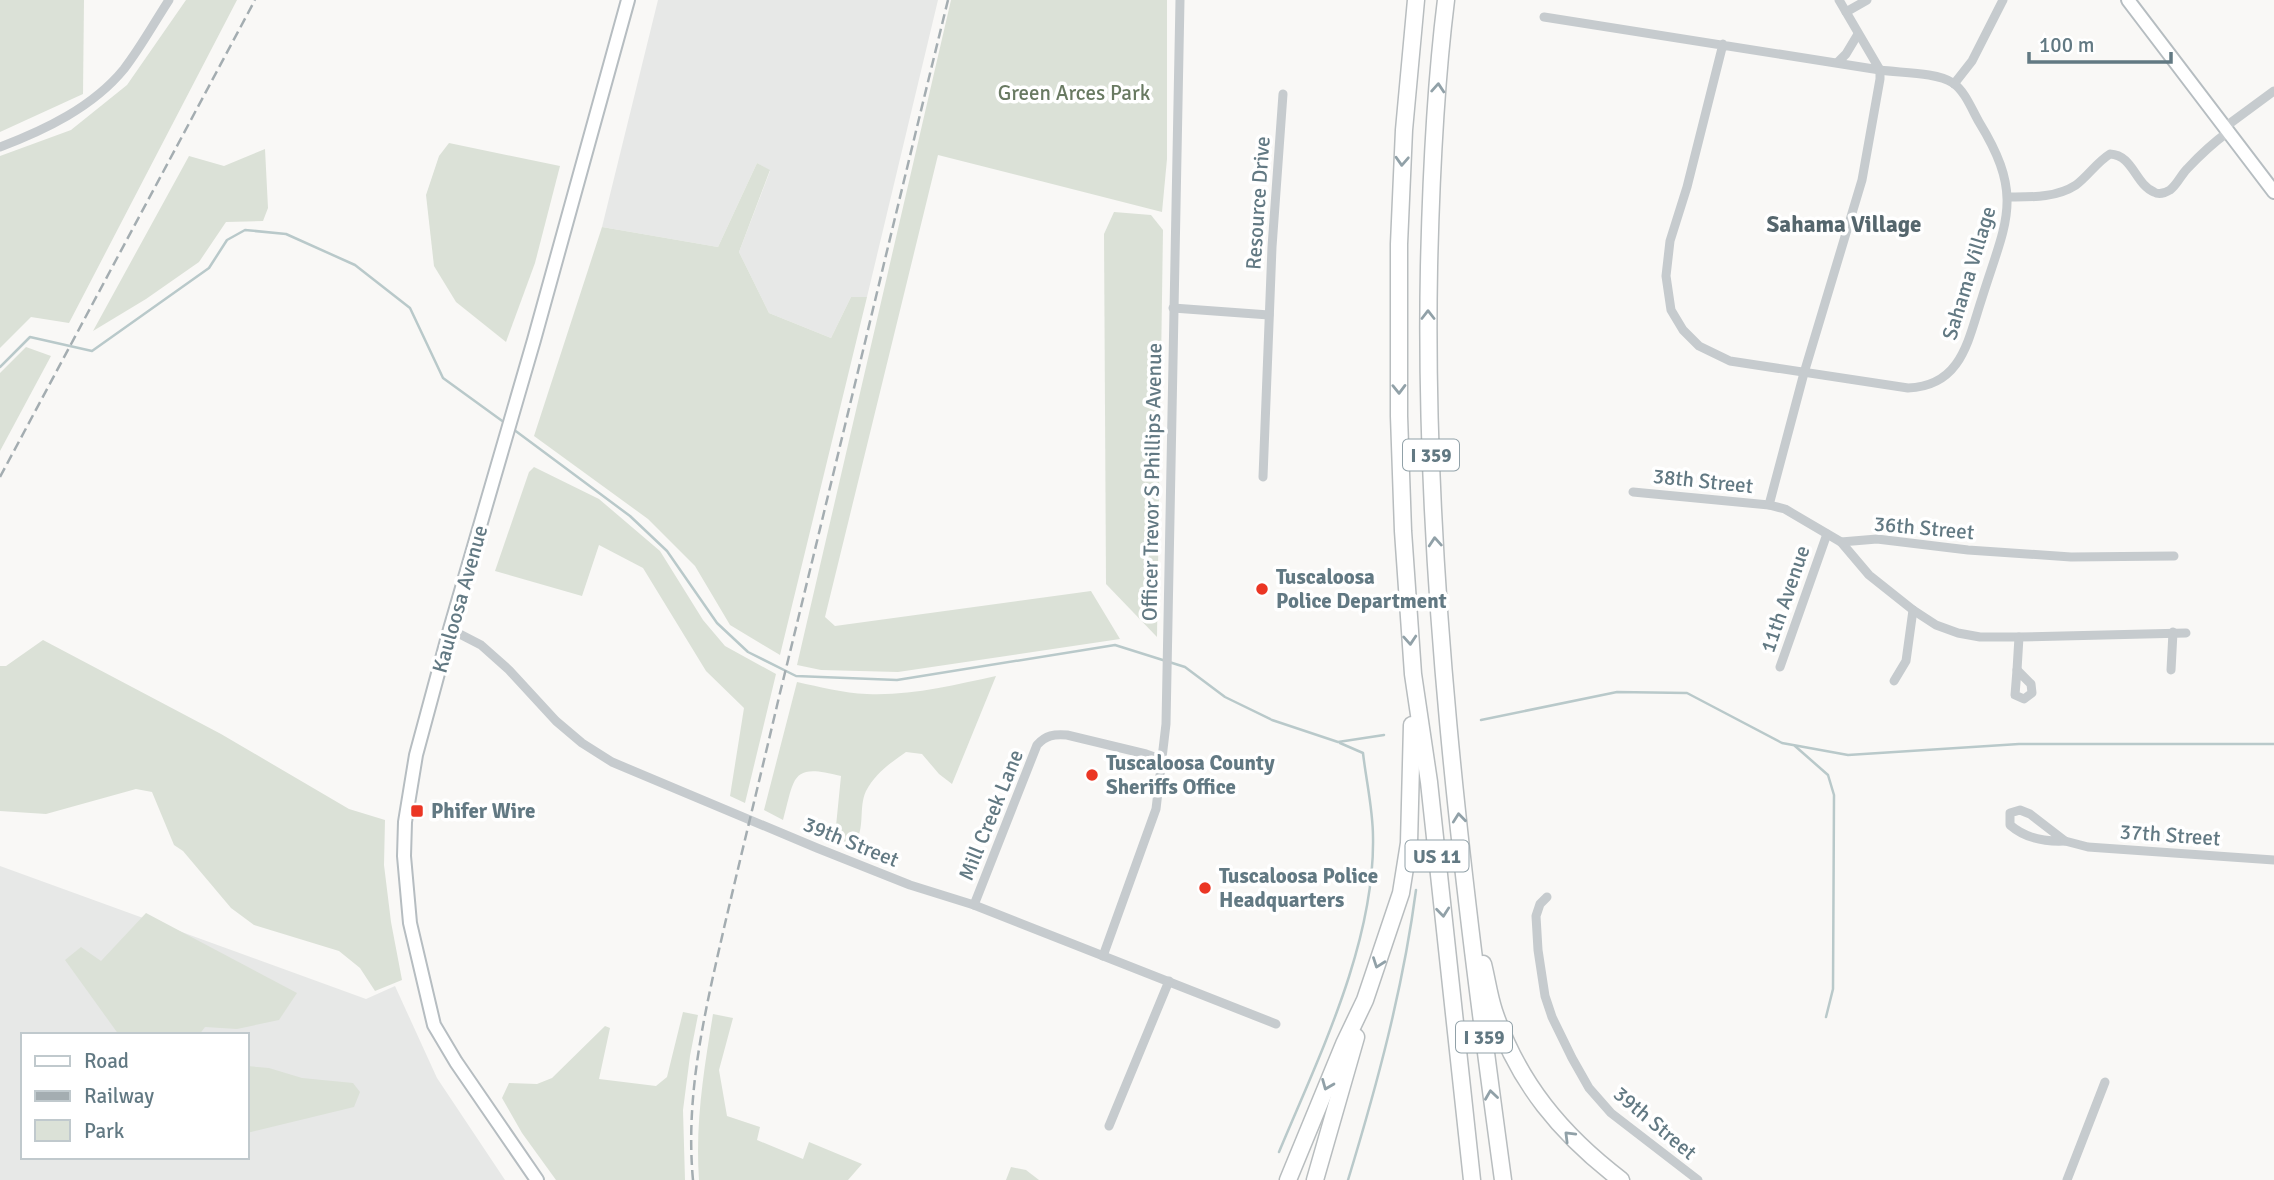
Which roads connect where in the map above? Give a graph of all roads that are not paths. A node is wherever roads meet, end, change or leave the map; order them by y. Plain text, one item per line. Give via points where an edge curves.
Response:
1 (169, 0) edge
2 (628, 0) edge
3 (1180, 0) edge
4 (1416, 0) edge
5 (1446, 0) edge
6 (1839, 0) edge
7 (1867, 0) edge
8 (2003, 0) edge
9 (2128, 0) edge
10 (1846, 12) junction
11 (1544, 17) dead end
12 (1858, 34) junction
13 (1723, 44) junction
14 (1838, 62) junction
15 (1880, 70) junction
16 (1954, 84) junction
17 (2274, 91) edge
18 (1283, 94) dead end
19 (2227, 130) junction
20 (0, 147) edge
21 (2274, 192) edge
22 (2009, 197) junction
23 (1173, 308) junction
24 (1269, 315) junction
25 (1804, 373) junction
26 (1263, 477) dead end
27 (1633, 492) dead end
28 (1769, 505) junction
29 (1827, 534) junction
30 (1840, 542) junction
31 (2174, 556) dead end
32 (1913, 610) junction
33 (450, 629) junction
34 (2173, 632) junction
35 (2186, 633) dead end
36 (2019, 637) junction
37 (1780, 667) dead end
38 (2017, 670) dead end
39 (2171, 670) dead end
40 (1413, 674) junction
41 (1894, 681) dead end
42 (1163, 760) junction
43 (2065, 841) junction
44 (2274, 860) edge
45 (1547, 897) dead end
46 (974, 905) junction
47 (1469, 910) junction
48 (1104, 956) junction
49 (1169, 981) junction
50 (1365, 1000) junction
51 (1276, 1024) dead end
52 (2105, 1082) dead end
53 (1109, 1126) dead end
54 (537, 1180) edge
55 (1288, 1180) edge
56 (1315, 1180) edge
57 (1472, 1180) edge
58 (1503, 1180) edge
59 (1621, 1180) edge
60 (1698, 1180) edge
61 (2067, 1180) edge

1 - 20 street via 124,69 99,94 61,119
2 - 33 street, Kauloosa Avenue
3 - 23 street, Officer Trevor S Phillips Avenue
4 -> 40 highway, I 359 via 1404,130 1398,302 1403,531
47 -> 5 highway, I 359 via 1445,693 1429,419 1430,227
6 - 10 street
7 - 10 street
8 - 16 street via 1972,61
9 - 19 street
10 - 12 street
11 - 13 street
12 - 14 street
12 - 15 street
13 - 14 street
13 - 25 street, Sahama Village via 1670,241 1665,276 1668,299 1683,330 1709,352 1730,361
14 - 15 street
15 - 16 street via 1942,78
15 - 25 street via 1862,180
16 - 22 street, Sahama Village via 1997,154
17 - 19 street
18 - 24 street, Resource Drive
19 - 21 street
19 - 22 street via 2162,194 2145,186 2126,160 2110,154 2065,190
22 - 25 street, Sahama Village via 1967,343 1950,372 1931,384 1908,388
23 - 24 street
23 - 42 street, Officer Trevor S Phillips Avenue
24 - 26 street, Resource Drive
25 - 28 street
27 - 28 street, 38th Street
28 - 29 street, 11th Avenue via 1785,509
29 - 30 street
29 - 37 street, 11th Avenue
30 - 31 street, 36th Street via 1877,540 2071,557
30 - 32 street, 36th Street via 1869,575
32 - 36 street, 36th Street via 1958,633
32 - 41 street via 1906,661
33 - 46 street, 39th Street via 481,645 573,736 612,762 817,848
33 - 54 street, Kauloosa Avenue via 409,789 404,856 410,923 434,1025
34 - 35 street, 36th Street
34 - 36 street, 36th Street
34 - 39 street
36 - 38 street
40 -> 50 highway via 1409,843 1398,904
40 -> 57 highway, US 11
42 - 46 street, Mill Creek Lane via 1067,735 1042,740
42 - 48 street, Officer Trevor S Phillips Avenue via 1156,809
43 - 43 street, 37th Street via 2018,833 2010,825 2010,813 2030,814
43 - 44 street, 37th Street via 2088,847
45 - 60 street, 39th Street via 1536,916 1545,996 1588,1088 1611,1113
46 - 48 street, 39th Street
58 -> 47 highway, I 359
59 -> 47 highway via 1562,1129 1522,1073 1494,1010
48 - 49 street, 39th Street
49 - 51 street, 39th Street
49 - 53 street
50 -> 55 highway
50 - 56 highway
52 - 61 street

